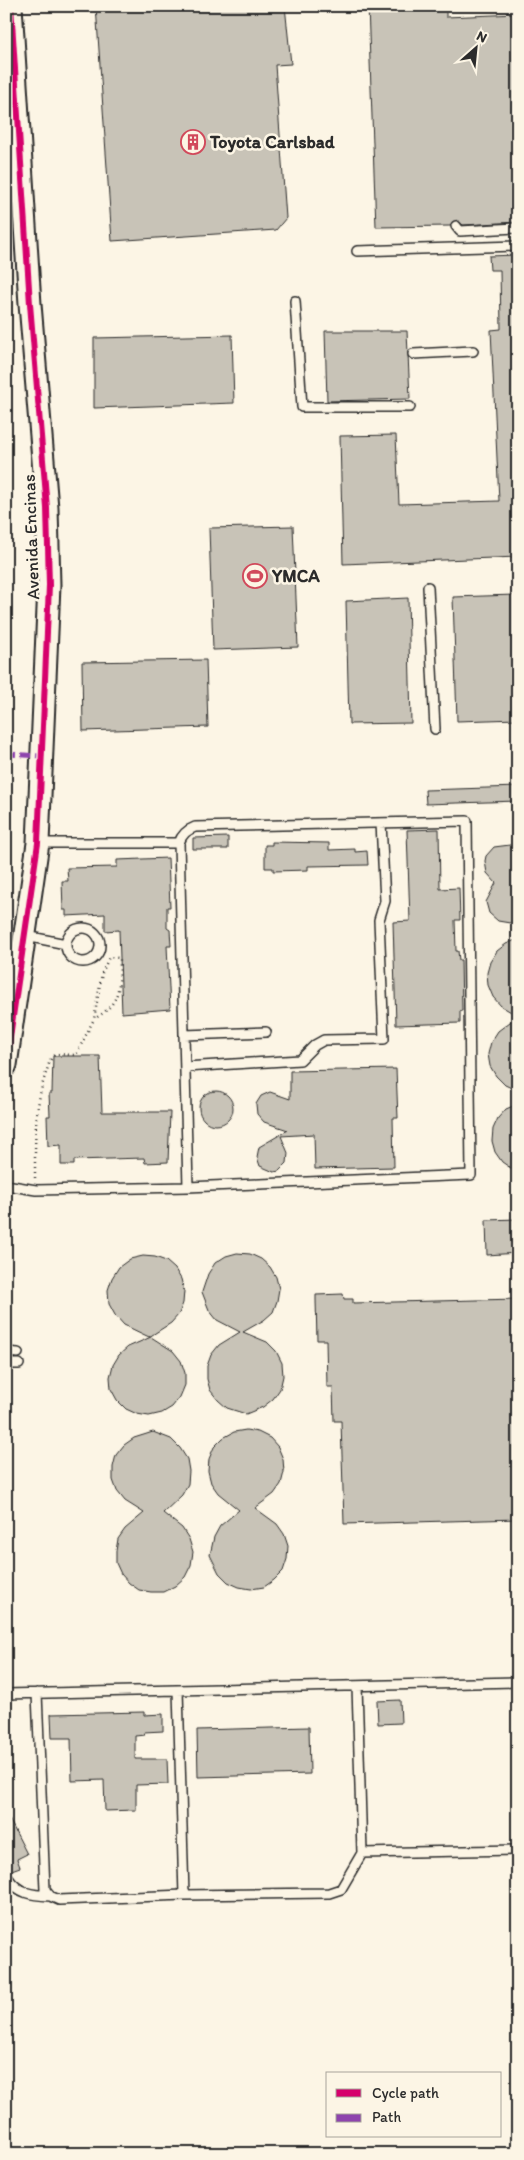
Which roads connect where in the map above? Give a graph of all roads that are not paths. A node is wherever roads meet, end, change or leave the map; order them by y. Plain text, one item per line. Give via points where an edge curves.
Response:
1 (11, 6) edge
2 (456, 226) dead end
3 (518, 228) edge
4 (518, 246) edge
5 (357, 251) dead end
6 (295, 301) dead end
7 (473, 351) dead end
8 (413, 354) dead end
9 (410, 406) dead end
10 (428, 587) dead end
11 (435, 729) dead end
12 (381, 823) junction
13 (38, 843) junction
14 (179, 843) junction
15 (26, 936) junction
16 (66, 944) dead end
17 (266, 1032) dead end
18 (184, 1035) junction
19 (6, 1065) edge
20 (185, 1067) junction
21 (6, 1185) edge
22 (188, 1187) junction
23 (6, 1352) edge
24 (18, 1352) dead end
25 (6, 1364) edge
26 (19, 1364) dead end
27 (518, 1682) edge
28 (357, 1686) junction
29 (178, 1690) junction
30 (37, 1693) junction
31 (6, 1694) edge
32 (518, 1850) edge
33 (362, 1853) junction
34 (8, 1878) dead end
35 (184, 1895) junction
36 (50, 1896) junction

1 - 13 street, Avenida Encinas via 50,585
2 - 3 lane via 460,231
4 - 5 lane
6 - 9 lane via 302,407
7 - 8 lane
10 - 11 lane
12 - 14 lane via 195,827 184,833
12 - 20 lane via 385,901 379,920 384,1039 324,1040 315,1044 300,1060
12 - 22 lane via 467,821 471,1176
13 - 14 lane
13 - 15 street, Avenida Encinas
14 - 18 lane
15 - 16 lane
15 - 19 street, Avenida Encinas
17 - 18 lane
18 - 20 lane
20 - 22 lane
21 - 22 lane via 36,1190
23 - 24 lane
25 - 26 lane
27 - 28 lane
28 - 29 lane
28 - 33 lane
29 - 30 lane
29 - 35 lane
30 - 31 lane
30 - 36 lane via 45,1890
32 - 33 lane
33 - 35 lane via 341,1888 329,1893
34 - 36 lane via 21,1891
35 - 36 lane via 59,1900

